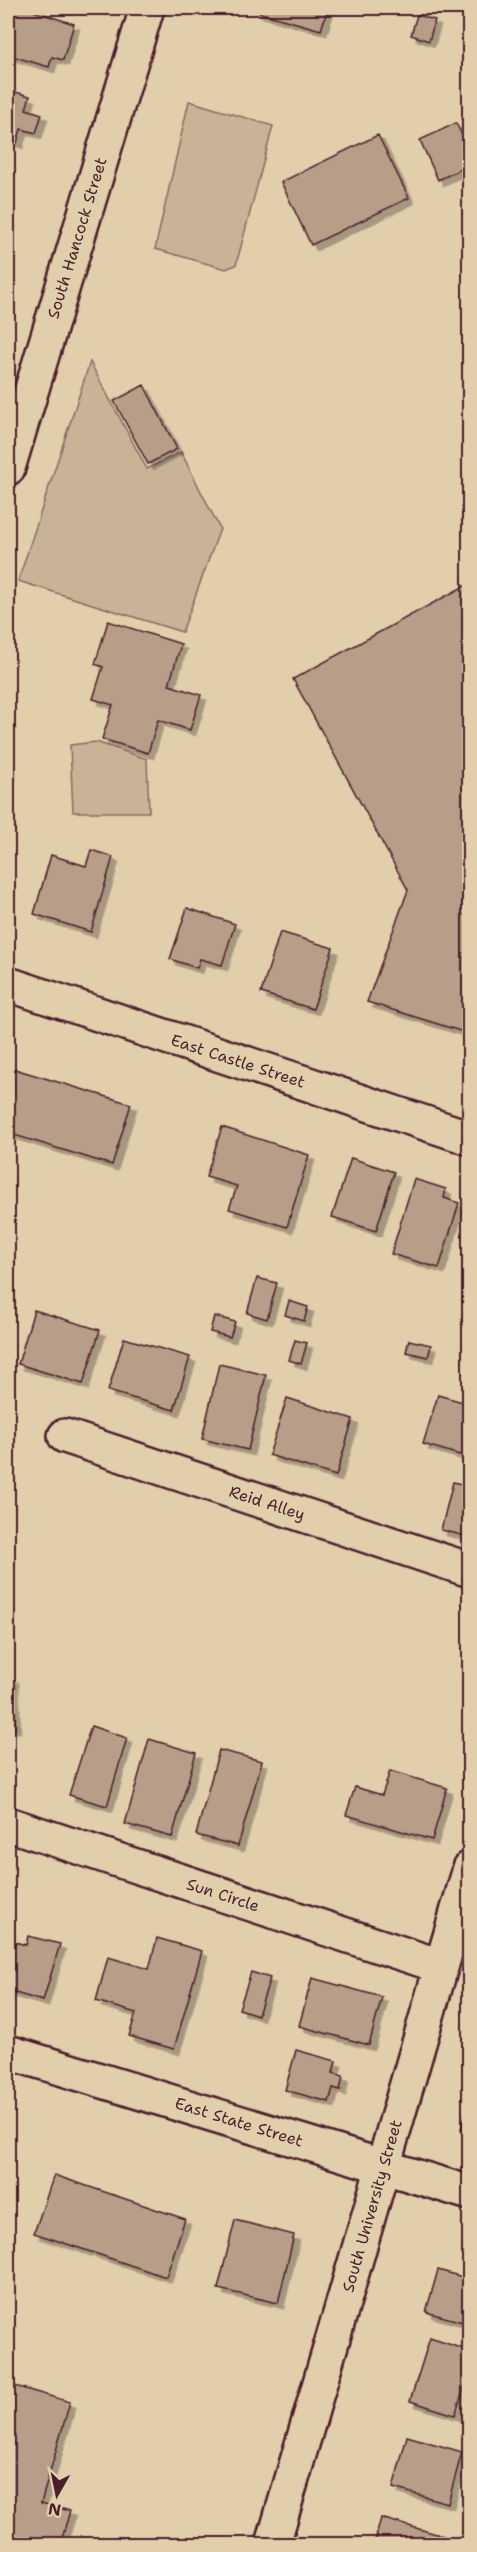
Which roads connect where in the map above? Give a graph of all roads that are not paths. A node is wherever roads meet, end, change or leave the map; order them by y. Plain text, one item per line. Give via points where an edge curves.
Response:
1 (147, 8) edge
2 (8, 468) edge
3 (8, 984) edge
4 (470, 1138) edge
5 (64, 1436) dead end
6 (470, 1570) edge
7 (8, 1824) edge
8 (470, 1868) edge
9 (440, 1966) junction
10 (8, 2052) edge
11 (384, 2166) junction
12 (470, 2193) edge
13 (273, 2544) edge

1 - 2 street, South Hancock Street
3 - 4 street, East Castle Street
5 - 6 street, Reid Alley
7 - 9 street, Sun Circle
8 - 9 street, South University Street
9 - 11 street, South University Street
10 - 11 street, East State Street
11 - 12 street, East State Street
11 - 13 street, South University Street

